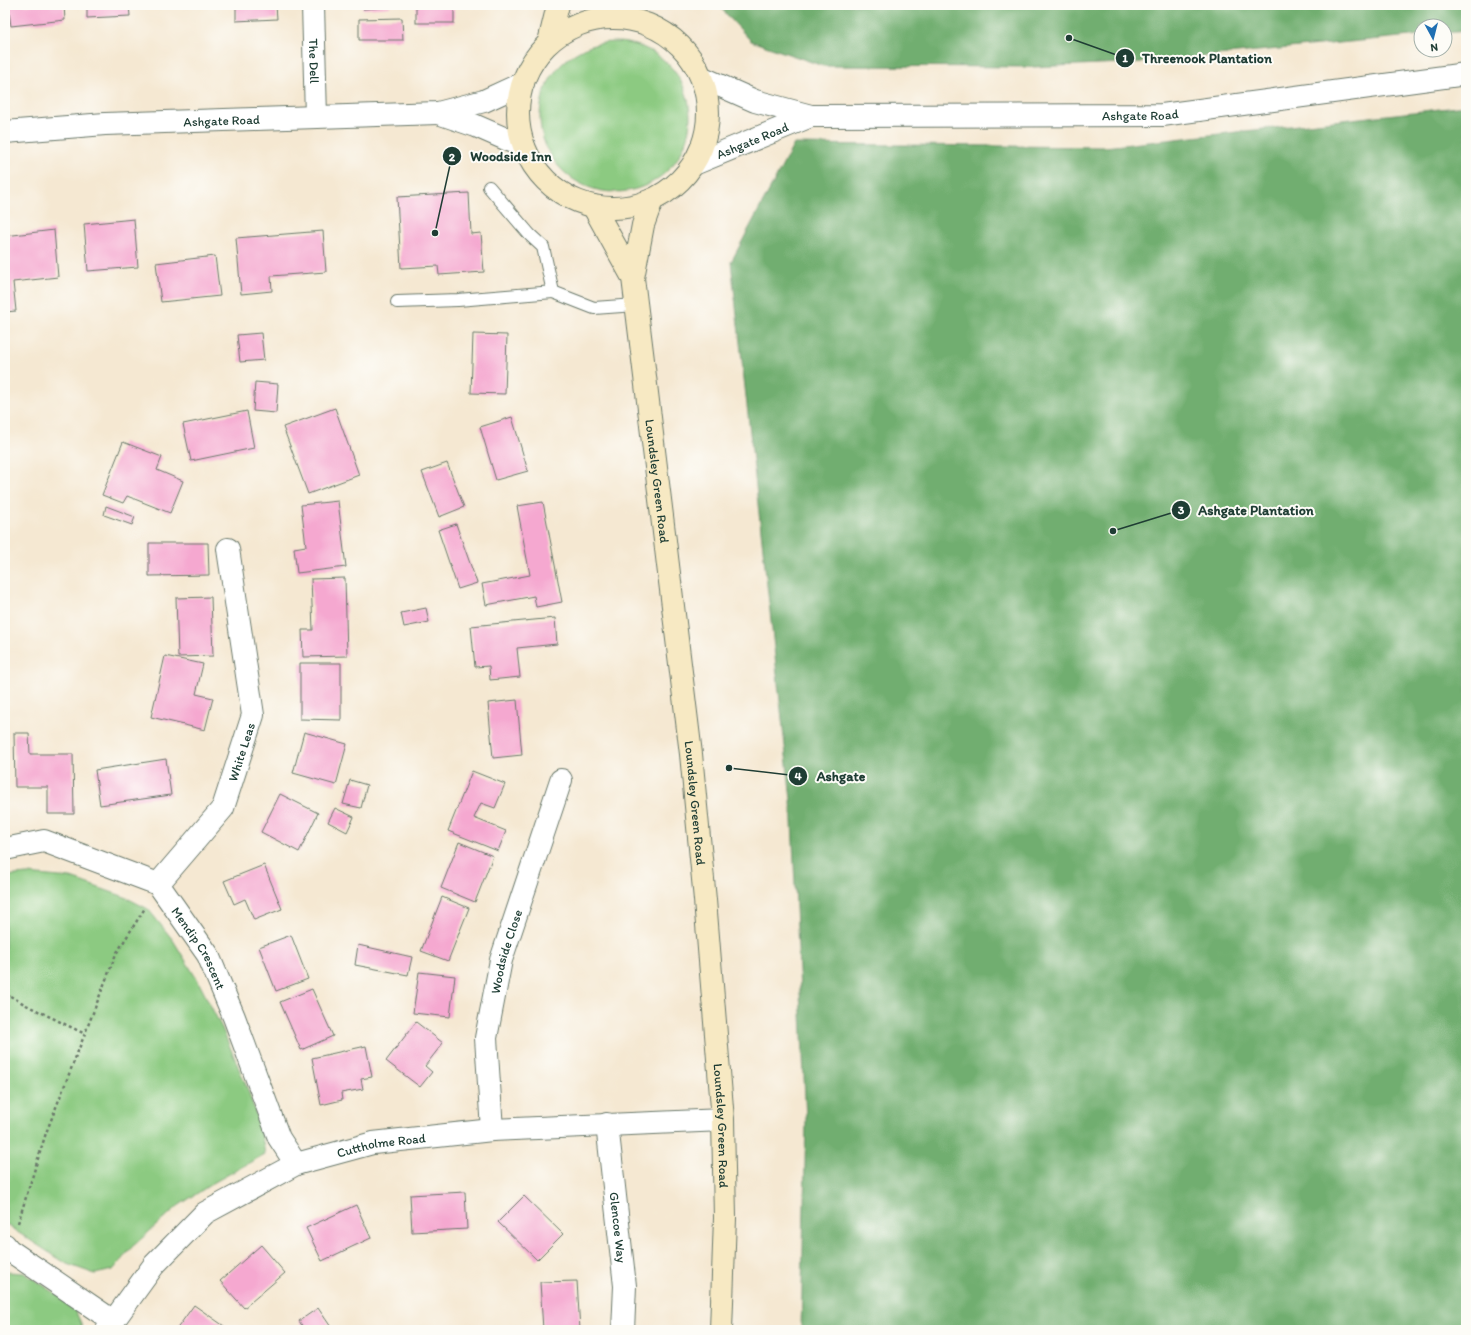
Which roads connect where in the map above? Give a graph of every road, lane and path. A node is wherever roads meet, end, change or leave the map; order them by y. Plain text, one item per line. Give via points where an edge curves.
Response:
1 (313, 5) edge
2 (558, 5) edge
3 (632, 12) edge
4 (549, 42) junction
5 (1466, 74) edge
6 (703, 78) junction
7 (523, 83) junction
8 (438, 113) junction
9 (811, 116) junction
10 (316, 117) junction
11 (5, 132) edge
12 (524, 146) junction
13 (694, 164) junction
14 (489, 186) dead end
15 (652, 200) junction
16 (593, 206) junction
17 (633, 278) junction
18 (553, 292) junction
19 (397, 302) dead end
20 (636, 305) junction
21 (228, 549) dead end
22 (561, 780) dead end
23 (5, 849) edge
24 (158, 884) junction
25 (5, 993) edge
26 (85, 1034) junction
27 (723, 1120) junction
28 (607, 1124) junction
29 (492, 1130) junction
30 (296, 1164) junction
31 (7, 1248) edge
32 (110, 1326) edge
33 (622, 1330) edge
34 (721, 1330) edge

1 - 10 street, The Dell
2 - 4 main road
3 - 4 main road via 590,20 568,28
3 - 6 main road via 677,41 692,58
4 - 7 main road via 533,61
5 - 9 street, Ashgate Road via 1162,115
6 - 9 street, Ashgate Road via 755,102
6 - 13 main road via 709,107 706,137
7 - 8 street, Ashgate Road via 484,101
7 - 12 main road via 518,118
8 - 10 street, Ashgate Road
8 - 12 street, Ashgate Road
9 - 13 street, Ashgate Road
10 - 11 street, Ashgate Road via 105,124
12 - 16 main road via 535,168 551,185 571,198
13 - 15 main road via 682,179
14 - 18 lane via 530,236 543,247
15 - 16 main road via 633,206
15 - 17 main road, Loundsley Green Road via 643,225
16 - 17 main road, Loundsley Green Road
17 - 20 main road, Loundsley Green Road
18 - 19 lane
18 - 20 lane via 594,308
20 - 27 main road, Loundsley Green Road via 691,754
21 - 24 street, White Leas via 253,716 223,808
22 - 29 street, Woodside Close via 501,960 486,1038
23 - 24 street via 44,841
24 - 26 path via 116,954
24 - 30 street, Mendip Crescent via 208,955 234,1016 278,1138
25 - 26 path
26 - 31 path via 46,1133
27 - 28 street, Cuttholme Road
27 - 34 main road, Loundsley Green Road via 725,1218
28 - 29 street, Cuttholme Road
28 - 33 street, Glencoe Way via 625,1286
29 - 30 street, Cuttholme Road via 373,1143
30 - 32 street, Cuttholme Road via 205,1213 154,1265
31 - 32 street

